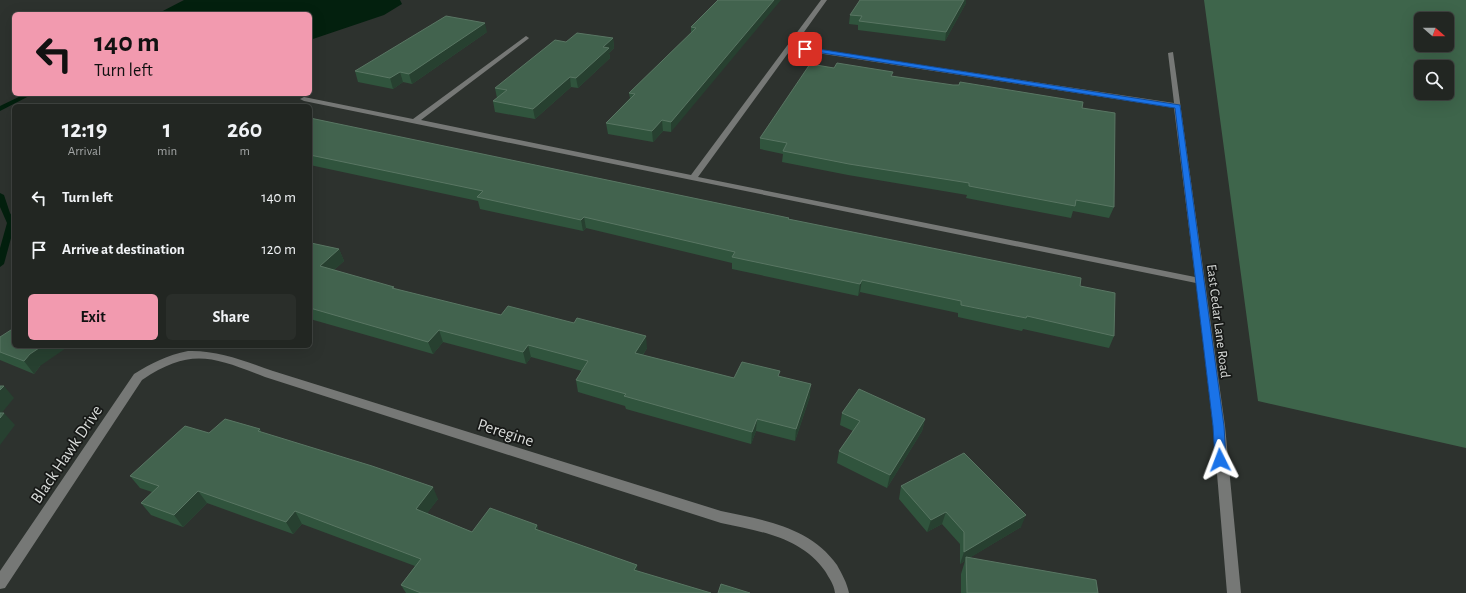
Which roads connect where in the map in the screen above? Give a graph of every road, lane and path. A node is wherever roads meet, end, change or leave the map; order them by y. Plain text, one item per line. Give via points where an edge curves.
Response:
1 (824, 0) edge
2 (526, 38) dead end
3 (789, 47) junction
4 (1171, 53) dead end
5 (304, 99) dead end
6 (1178, 106) junction
7 (415, 121) junction
8 (693, 178) junction
9 (1200, 280) junction
10 (173, 358) joint
11 (0, 583) edge
12 (842, 593) edge
13 (1234, 593) edge

1 - 3 street
2 - 7 street
3 - 6 street
3 - 8 street
4 - 6 street, East Cedar Lane Road
5 - 7 street
6 - 9 street, East Cedar Lane Road
7 - 8 street
8 - 9 street
9 - 13 street, East Cedar Lane Road via 1219,426
10 - 11 street, Black Hawk Drive via 138,377
10 - 12 street, Peregine via 204,353 225,357 269,374 721,518 770,528 793,536 824,558 842,587

